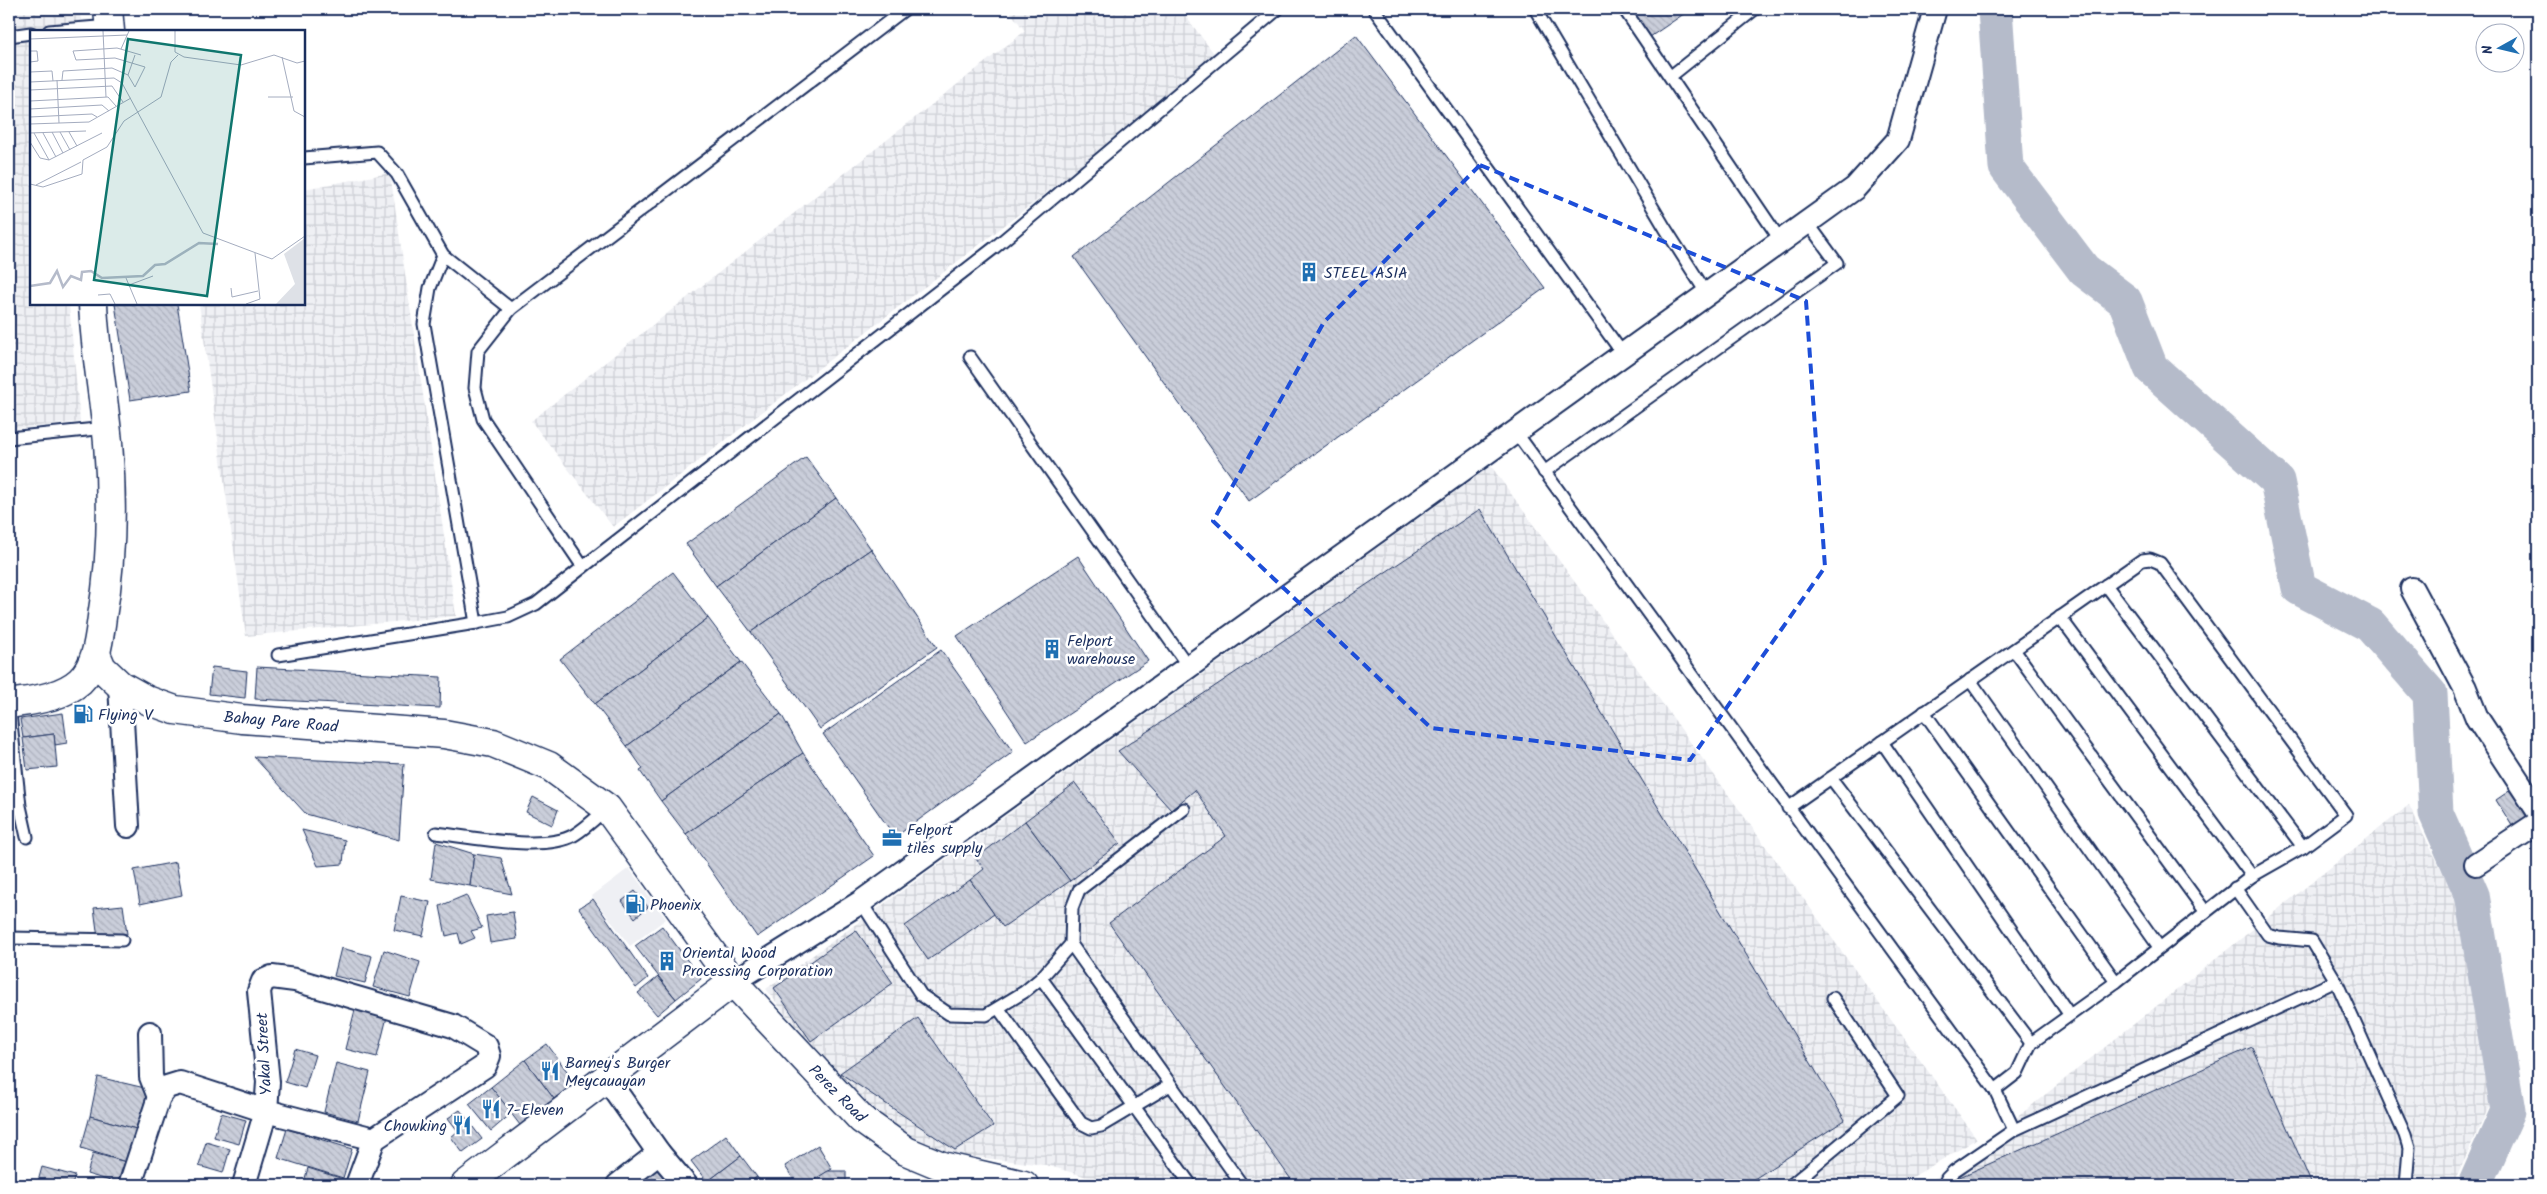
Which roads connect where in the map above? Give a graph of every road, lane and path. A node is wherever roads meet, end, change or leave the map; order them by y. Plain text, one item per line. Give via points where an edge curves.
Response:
1 (904, 9) edge
2 (1278, 9) edge
3 (1374, 9) edge
4 (1536, 9) edge
5 (1624, 9) edge
6 (1755, 9) edge
7 (1935, 9) edge
8 (109, 22) edge
9 (56, 30) edge
10 (30, 33) edge
11 (9, 36) edge
12 (1672, 76) junction
13 (305, 158) edge
14 (1807, 222) junction
15 (1781, 241) junction
16 (443, 255) junction
17 (1707, 294) junction
18 (93, 305) edge
19 (512, 309) junction
20 (1623, 354) junction
21 (970, 357) dead end
22 (106, 428) junction
23 (1514, 431) junction
24 (9, 438) edge
25 (1544, 472) junction
26 (583, 567) junction
27 (2106, 585) junction
28 (2412, 589) dead end
29 (2060, 617) junction
30 (476, 623) junction
31 (2014, 650) junction
32 (96, 654) junction
33 (278, 656) dead end
34 (1188, 666) junction
35 (1970, 680) junction
36 (120, 685) junction
37 (9, 704) edge
38 (1924, 712) junction
39 (1882, 742) junction
40 (1831, 778) junction
41 (607, 808) junction
42 (1788, 808) junction
43 (1184, 809) dead end
44 (2538, 811) edge
45 (2538, 823) edge
46 (128, 826) dead end
47 (436, 833) dead end
48 (27, 837) dead end
49 (2303, 847) junction
50 (2476, 864) dead end
51 (2252, 876) junction
52 (2235, 888) junction
53 (861, 902) junction
54 (2205, 911) junction
55 (9, 938) edge
56 (122, 940) dead end
57 (1071, 944) junction
58 (2159, 947) junction
59 (1041, 978) junction
60 (2336, 981) junction
61 (733, 982) junction
62 (2116, 982) junction
63 (1833, 998) dead end
64 (998, 1009) junction
65 (2070, 1014) junction
66 (150, 1033) dead end
67 (2031, 1043) junction
68 (608, 1079) junction
69 (1170, 1084) junction
70 (1995, 1090) junction
71 (160, 1097) junction
72 (1133, 1108) junction
73 (266, 1111) junction
74 (2014, 1130) junction
75 (374, 1139) junction
76 (659, 1153) junction
77 (1237, 1184) edge
78 (130, 1185) edge
79 (244, 1185) edge
80 (357, 1185) edge
81 (465, 1185) edge
82 (618, 1185) edge
83 (686, 1185) edge
84 (1024, 1185) edge
85 (1191, 1185) edge
86 (1791, 1185) edge
87 (1944, 1185) edge
88 (2406, 1185) edge

1 - 19 lane
2 - 26 lane via 994,248
3 - 20 lane
4 - 17 lane
5 - 12 lane
6 - 12 lane
7 - 14 street via 1898,140 1855,188
8 - 9 lane
10 - 11 lane
12 - 15 lane
13 - 16 lane via 377,152 397,174
14 - 15 street
14 - 25 lane via 1837,263
15 - 17 street
16 - 19 lane
16 - 30 lane via 430,288 424,324
17 - 20 street
18 - 22 street
19 - 26 lane via 478,351 475,388 483,419
20 - 23 street
21 - 34 lane
22 - 24 lane
22 - 32 street via 112,499 111,544 108,586
23 - 25 lane
23 - 34 street
25 - 42 lane
26 - 30 lane via 536,604 508,617
27 - 29 lane
27 - 49 lane
27 - 49 lane via 2142,560 2160,562 2346,815
28 - 44 street via 2478,718
29 - 31 lane
29 - 51 lane
30 - 33 lane
31 - 35 lane
31 - 54 lane
32 - 36 street, Bahay Pare Road via 102,668
32 - 37 street via 81,679 69,689
34 - 53 street
35 - 38 lane
35 - 58 lane
36 - 41 street, Bahay Pare Road via 146,700 175,710 242,719 444,734 493,743 549,766
36 - 46 street
37 - 48 lane via 20,806
38 - 39 lane
38 - 62 lane
39 - 40 lane
39 - 65 lane
40 - 42 lane
40 - 67 lane
41 - 47 lane via 574,835 553,843
41 - 61 street, Bahay Pare Road
42 - 70 lane
43 - 57 lane via 1079,890 1072,908
45 - 50 street
49 - 51 lane
51 - 52 lane
52 - 54 lane
52 - 60 lane via 2268,935 2312,941
53 - 61 street
53 - 64 lane via 922,995 950,1014 986,1015
54 - 58 lane
55 - 56 lane
57 - 59 lane
57 - 69 lane
58 - 62 lane
59 - 64 lane
59 - 72 lane
60 - 74 lane
60 - 88 lane via 2409,1148
61 - 68 street
61 - 84 street, Perez Road via 861,1119 906,1151 942,1166
62 - 65 lane
63 - 86 lane via 1898,1096
64 - 72 lane via 1081,1123 1091,1128 1101,1126
65 - 67 lane
66 - 71 street via 152,1077
67 - 70 lane via 2017,1073
68 - 76 street
68 - 81 street
69 - 72 lane
69 - 77 lane
70 - 74 lane
71 - 73 street via 167,1087 180,1083
71 - 78 street
72 - 85 lane
73 - 75 street
73 - 75 street, Yakal Street via 268,1082 259,991 263,980 272,977 295,980 453,1026 486,1046 489,1056 485,1066
73 - 79 street, Yakal Street
74 - 87 lane via 1954,1171
75 - 80 street
76 - 82 street
76 - 83 street

